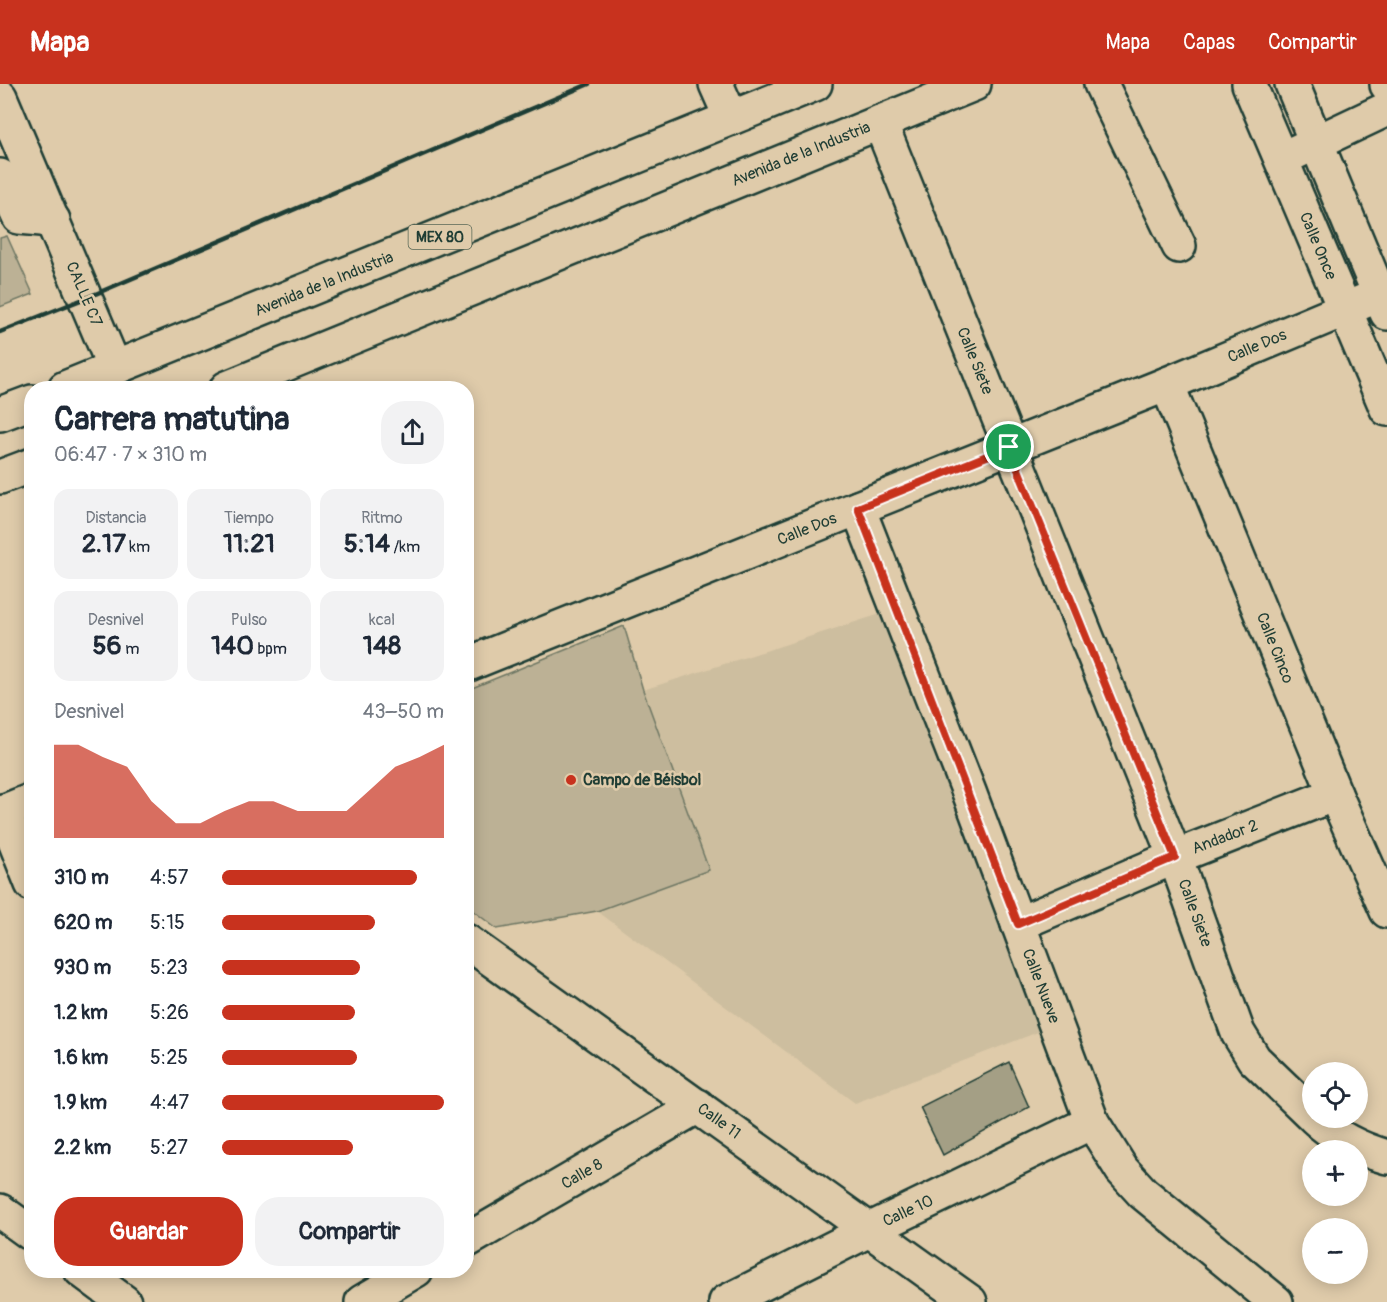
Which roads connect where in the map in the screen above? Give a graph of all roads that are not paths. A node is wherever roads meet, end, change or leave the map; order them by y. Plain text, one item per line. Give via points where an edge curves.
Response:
1 (716, 84) edge
2 (815, 84) edge
3 (974, 84) edge
4 (1101, 84) edge
5 (1249, 84) edge
6 (1292, 84) edge
7 (0, 97) edge
8 (1387, 109) edge
9 (731, 118) junction
10 (880, 122) junction
11 (1317, 143) junction
12 (1281, 159) junction
13 (11, 186) edge
14 (1179, 246) dead end
15 (1383, 304) edge
16 (1344, 310) junction
17 (115, 369) junction
18 (83, 381) edge
19 (245, 381) edge
20 (1167, 384) junction
21 (24, 405) edge
22 (1387, 409) edge
23 (0, 414) edge
24 (1009, 447) junction
25 (24, 468) edge
26 (0, 477) edge
27 (858, 508) junction
28 (474, 662) edge
29 (1335, 794) junction
30 (12, 808) edge
31 (24, 854) edge
32 (1175, 857) junction
33 (1387, 911) edge
34 (1018, 924) junction
35 (474, 947) edge
36 (1302, 1105) edge
37 (698, 1106) junction
38 (1092, 1122) junction
39 (1326, 1128) edge
40 (1387, 1157) edge
41 (0, 1212) edge
42 (24, 1228) edge
43 (869, 1230) junction
44 (474, 1236) edge
45 (92, 1278) edge
46 (402, 1278) edge
47 (124, 1302) edge
48 (362, 1302) edge
49 (726, 1302) edge
50 (970, 1302) edge
51 (1276, 1302) edge

1 - 9 main road
2 - 9 main road, Avenida de la Industria / MEX 80
3 - 10 main road, Avenida de la Industria
4 - 14 main road
5 - 12 main road, Calle Once
6 - 11 main road
7 - 13 main road, CALLE C7
8 - 11 main road
9 - 17 main road, Avenida de la Industria / MEX 80
10 - 19 main road, Avenida de la Industria
10 - 24 main road, Calle Siete
11 - 12 main road
11 - 15 main road
12 - 16 main road, Calle Once
13 - 17 main road, CALLE C7 via 53,220
15 - 16 main road, Calle Dos
16 - 20 main road, Calle Dos
16 - 22 main road, Calle Once
17 - 18 main road, Avenida de la Industria / MEX 80
20 - 24 main road, Calle Dos
20 - 29 main road, Calle Cinco
21 - 23 main road
24 - 27 main road, Calle Dos
24 - 32 main road, Calle Siete
25 - 26 main road
27 - 28 main road, Calle Dos
27 - 34 main road, Calle Nueve
29 - 32 main road, Andador 2
29 - 33 main road, Calle Cinco
30 - 31 main road
32 - 34 main road, Andador 2
32 - 36 main road, Calle Siete via 1238,1033 1254,1059
34 - 38 main road, Calle Nueve
35 - 37 main road, Calle 11
37 - 43 main road, Calle 11
37 - 44 main road, Calle 8
38 - 43 main road, Calle 10
38 - 51 main road, Calle Nueve via 1122,1170 1143,1193
39 - 40 main road, Calle Siete via 1360,1150
41 - 42 main road
43 - 49 main road, Calle 10
43 - 50 main road, Calle 11
45 - 47 main road
46 - 48 main road

